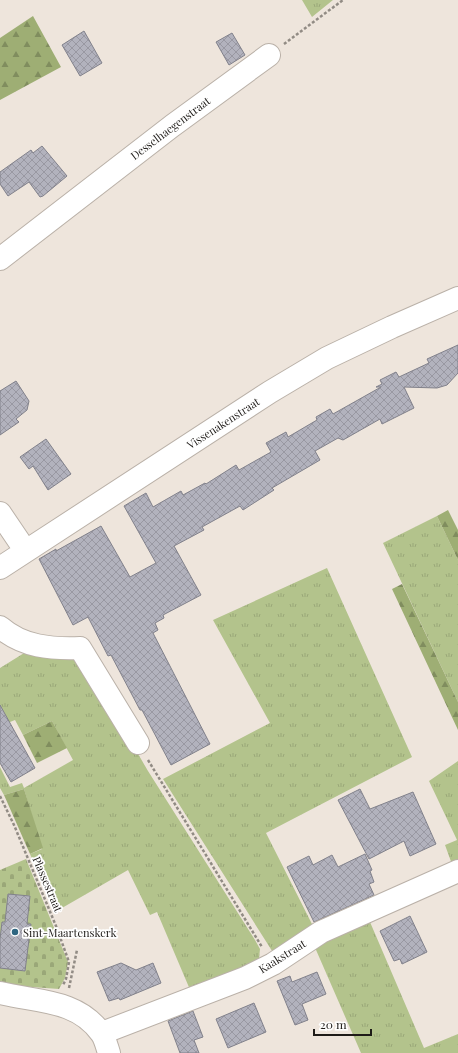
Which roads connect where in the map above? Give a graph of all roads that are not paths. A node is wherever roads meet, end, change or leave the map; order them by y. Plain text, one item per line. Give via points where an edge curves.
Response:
1 (269, 55) road end
2 (0, 259) edge
3 (458, 298) edge
4 (0, 513) edge
5 (25, 550) junction
6 (0, 568) edge
7 (0, 627) edge
8 (138, 743) road end
9 (458, 870) edge
10 (0, 993) edge
11 (106, 1043) edge

1 - 2 street, Desselhaegenstraat via 172,126
3 - 5 street, Vissenakenstraat via 327,358
4 - 5 street
5 - 6 street, Vissenakenstraat
7 - 8 street via 9,635 28,643 55,648 80,648
9 - 11 street, Kaakstraat via 321,932 273,964
10 - 11 street via 58,1004 75,1010 89,1020

